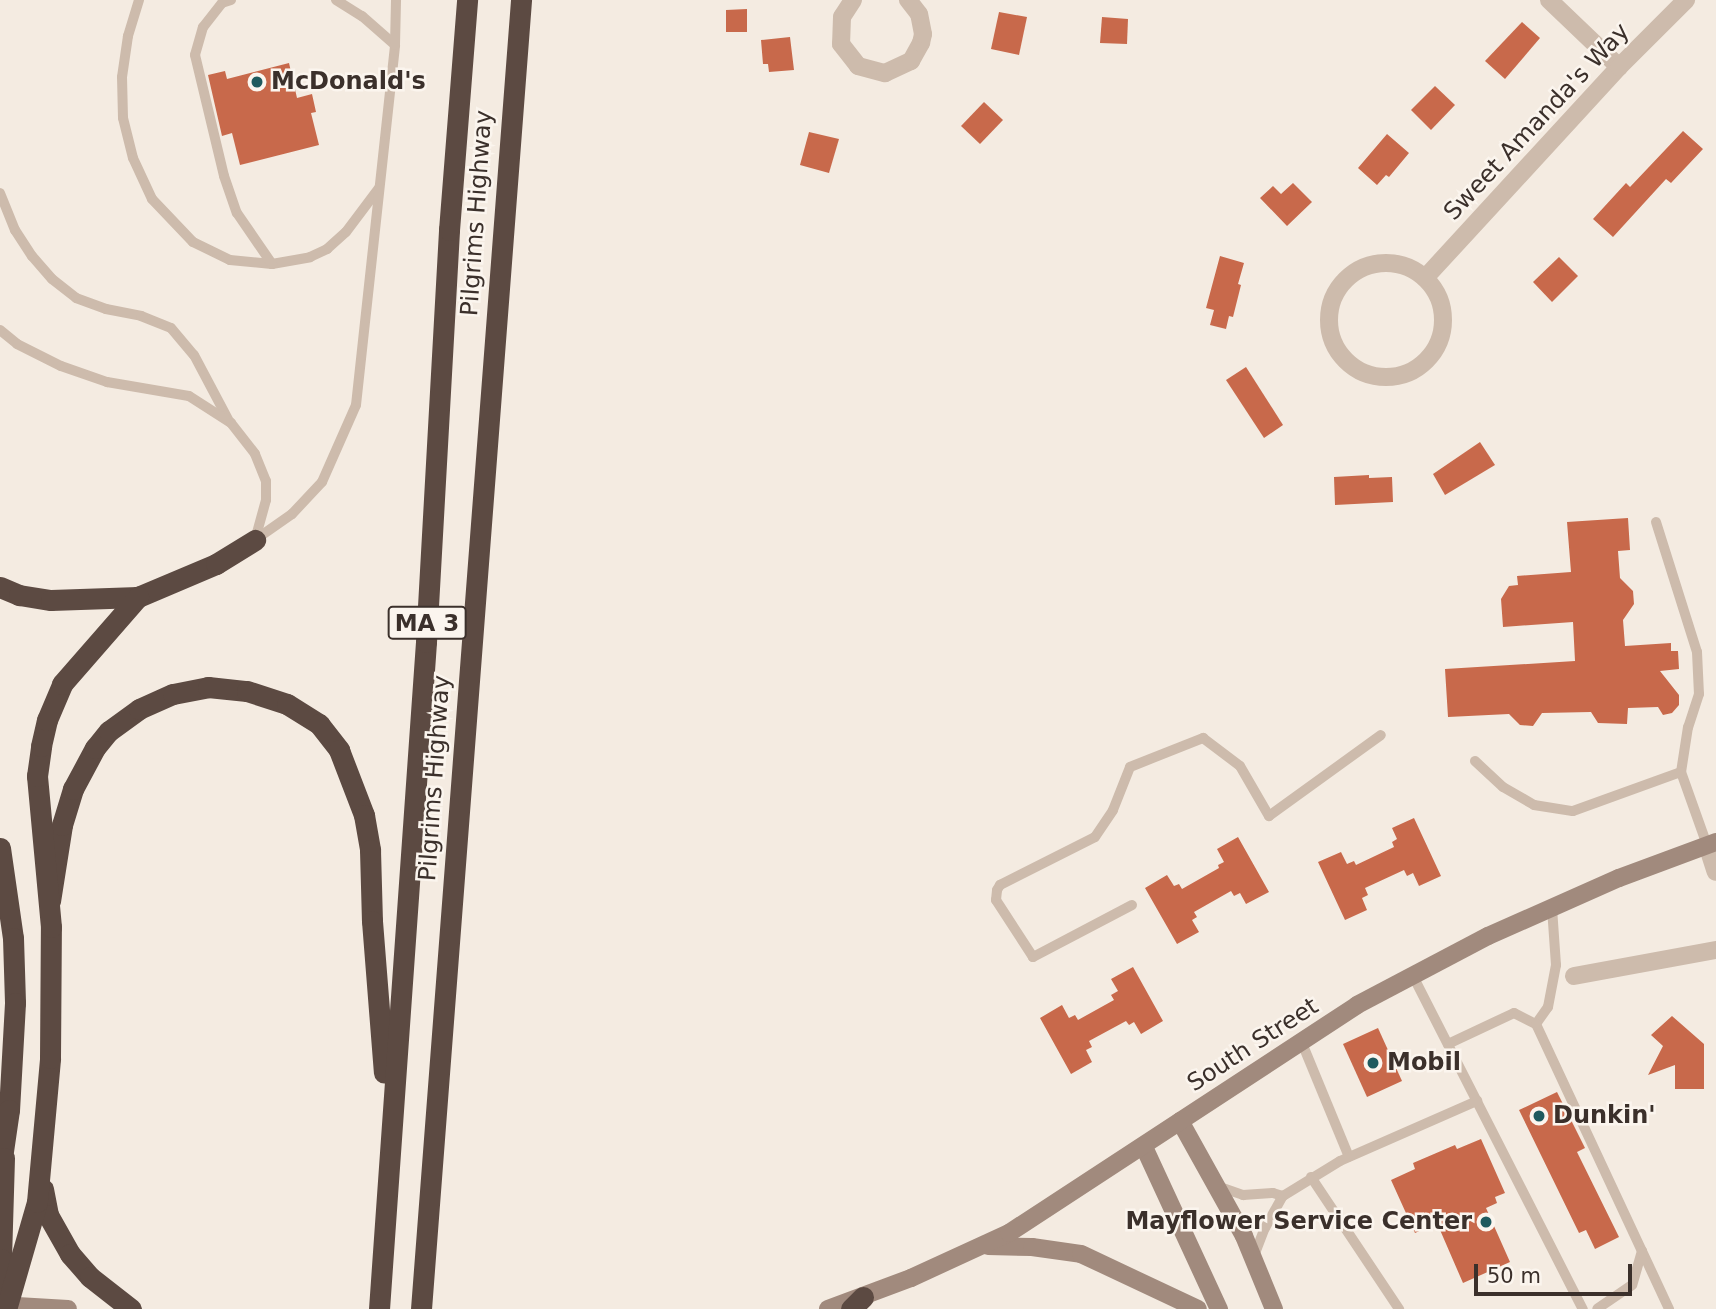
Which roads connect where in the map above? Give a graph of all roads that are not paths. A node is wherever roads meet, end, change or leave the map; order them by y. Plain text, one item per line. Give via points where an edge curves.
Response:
1 (139, 0) edge
2 (231, 0) edge
3 (336, 0) edge
4 (453, 0) edge
5 (467, 0) edge
6 (521, 0) edge
7 (853, 0) edge
8 (908, 0) edge
9 (1549, 0) edge
10 (1686, 0) edge
11 (396, 1) edge
12 (395, 45) junction
13 (1619, 68) junction
14 (379, 188) junction
15 (0, 193) edge
16 (449, 230) junction
17 (272, 264) junction
18 (1425, 278) junction
19 (0, 330) edge
20 (231, 423) junction
21 (1656, 522) dead end
22 (255, 540) junction
23 (0, 587) edge
24 (138, 597) junction
25 (1381, 735) dead end
26 (1475, 761) dead end
27 (1681, 772) junction
28 (1712, 843) edge
29 (0, 848) edge
30 (1716, 872) edge
31 (50, 901) junction
32 (1132, 905) dead end
33 (1552, 908) junction
34 (1716, 950) edge
35 (1413, 976) junction
36 (1574, 976) dead end
37 (1536, 1024) junction
38 (1302, 1043) junction
39 (1448, 1044) junction
40 (1477, 1101) junction
41 (1180, 1121) junction
42 (1144, 1147) junction
43 (390, 1149) junction
44 (4, 1150) junction
45 (1344, 1159) junction
46 (41, 1170) junction
47 (0, 1172) edge
48 (1311, 1177) junction
49 (1217, 1186) junction
50 (1283, 1196) junction
51 (984, 1246) junction
52 (1642, 1251) junction
53 (1254, 1256) junction
54 (857, 1303) edge
55 (4, 1306) edge
56 (68, 1309) edge
57 (131, 1309) edge
58 (379, 1309) edge
59 (421, 1309) edge
60 (828, 1309) edge
61 (1198, 1309) edge
62 (1219, 1309) edge
63 (1274, 1309) edge
64 (1399, 1309) edge
65 (1583, 1309) edge
66 (1597, 1309) edge
67 (1669, 1309) edge

1 - 17 lane via 122,77 123,118 142,180 152,199 193,242 230,260
2 - 17 lane via 222,3 203,27 195,55 223,176 237,213
3 - 12 lane
4 - 16 highway
5 - 16 highway, Pilgrims Highway / MA 3
6 - 59 highway, Pilgrims Highway / MA 3
7 - 8 street via 842,17 841,44 858,66 885,73 911,61 921,43 919,14
9 - 13 street
10 - 13 street, Sweet Amanda's Way
11 - 12 lane
12 - 14 lane
13 - 18 street, Sweet Amanda's Way
14 - 17 lane via 327,249
14 - 22 lane via 356,405 322,482 292,514
15 - 20 lane via 32,256 76,298 171,328 194,355
16 - 43 highway, Pilgrims Highway / MA 3
18 - 18 street via 1391,263 1355,272 1341,284 1329,319 1336,346 1354,368 1371,376 1399,376 1424,363 1436,349 1443,331 1443,312 1437,293
19 - 20 lane via 61,366 107,382 189,396
20 - 22 lane via 255,454 267,481
21 - 27 lane via 1697,652 1699,694
22 - 24 highway via 216,564
23 - 24 highway via 51,600
24 - 31 highway via 62,684 47,720 37,776
25 - 32 lane via 1269,816 1240,766 1203,738 1130,767 1095,837 1000,885 996,900 1033,957
26 - 27 lane via 1534,805 1573,811
27 - 28 lane
28 - 30 street
28 - 33 main road, South Street
29 - 44 highway via 13,939 15,1003
31 - 43 highway via 62,825 73,789 95,748 139,709 173,694 221,688 287,704 319,724 354,782 366,827
31 - 46 highway via 50,1058
33 - 35 main road, South Street
33 - 37 lane via 1556,965 1548,1007
34 - 36 street
35 - 38 main road, South Street via 1357,1005
35 - 39 lane
37 - 39 lane via 1514,1013
37 - 52 lane
38 - 41 main road, South Street
38 - 45 lane
39 - 40 lane
40 - 45 lane
40 - 65 lane
41 - 42 main road, South Street
41 - 49 main road
42 - 51 main road, South Street
42 - 62 main road
43 - 58 highway, Pilgrims Highway / MA 3
44 - 47 highway
44 - 55 highway
45 - 48 lane
46 - 55 highway via 37,1202
46 - 57 highway via 48,1215 64,1245 90,1277
48 - 50 lane
48 - 64 lane
49 - 50 lane via 1243,1195
49 - 53 main road
50 - 53 lane
51 - 54 main road, South Street
51 - 61 main road via 1081,1254
52 - 66 lane via 1632,1285
52 - 67 lane
53 - 63 main road
54 - 60 main road, South Street
55 - 56 main road

